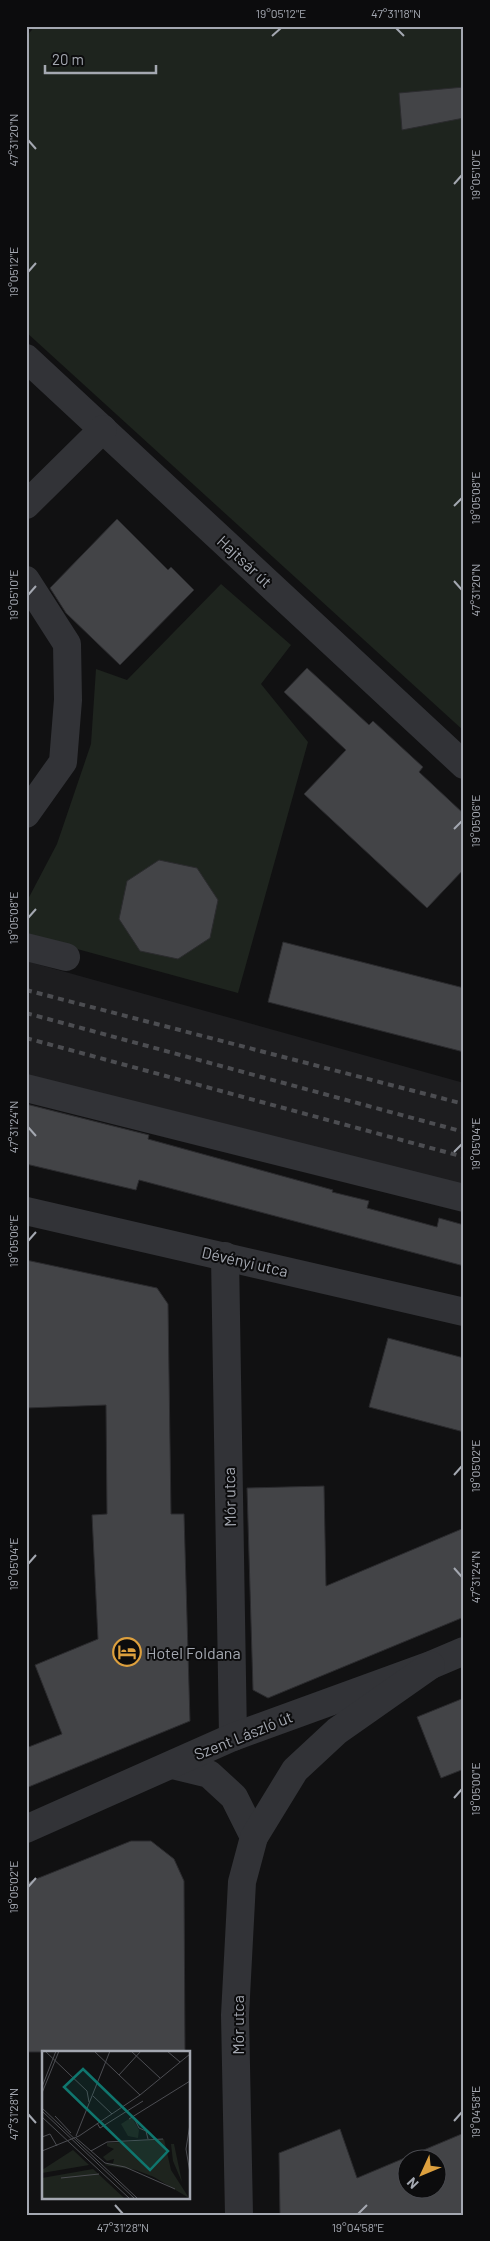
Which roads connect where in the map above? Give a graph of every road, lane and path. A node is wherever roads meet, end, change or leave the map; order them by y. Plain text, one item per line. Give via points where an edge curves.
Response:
1 (26, 358) edge
2 (103, 430) junction
3 (26, 505) edge
4 (26, 580) edge
5 (464, 764) edge
6 (26, 814) edge
7 (26, 946) edge
8 (66, 957) dead end
9 (26, 1088) edge
10 (464, 1198) edge
11 (26, 1211) edge
12 (225, 1256) junction
13 (464, 1312) edge
14 (464, 1651) edge
15 (431, 1665) junction
16 (233, 1737) junction
17 (172, 1764) junction
18 (26, 1829) edge
19 (254, 1837) junction
20 (239, 2215) edge

1 - 2 street, Hajtsár út
2 - 3 street
2 - 5 street, Hajtsár út
4 - 6 street via 67,644 68,700 63,762
7 - 8 street
9 - 10 street
11 - 12 street, Dévényi utca
12 - 13 street, Dévényi utca
12 - 16 street, Mór utca
14 - 15 street, Szent László út
15 - 16 street, Szent László út
15 - 19 street, Mór utca via 337,1731 295,1770
16 - 17 street, Szent László út
17 - 18 street, Szent László út
17 - 19 street via 209,1774 234,1797
19 - 20 street, Mór utca via 242,1882 236,2005

